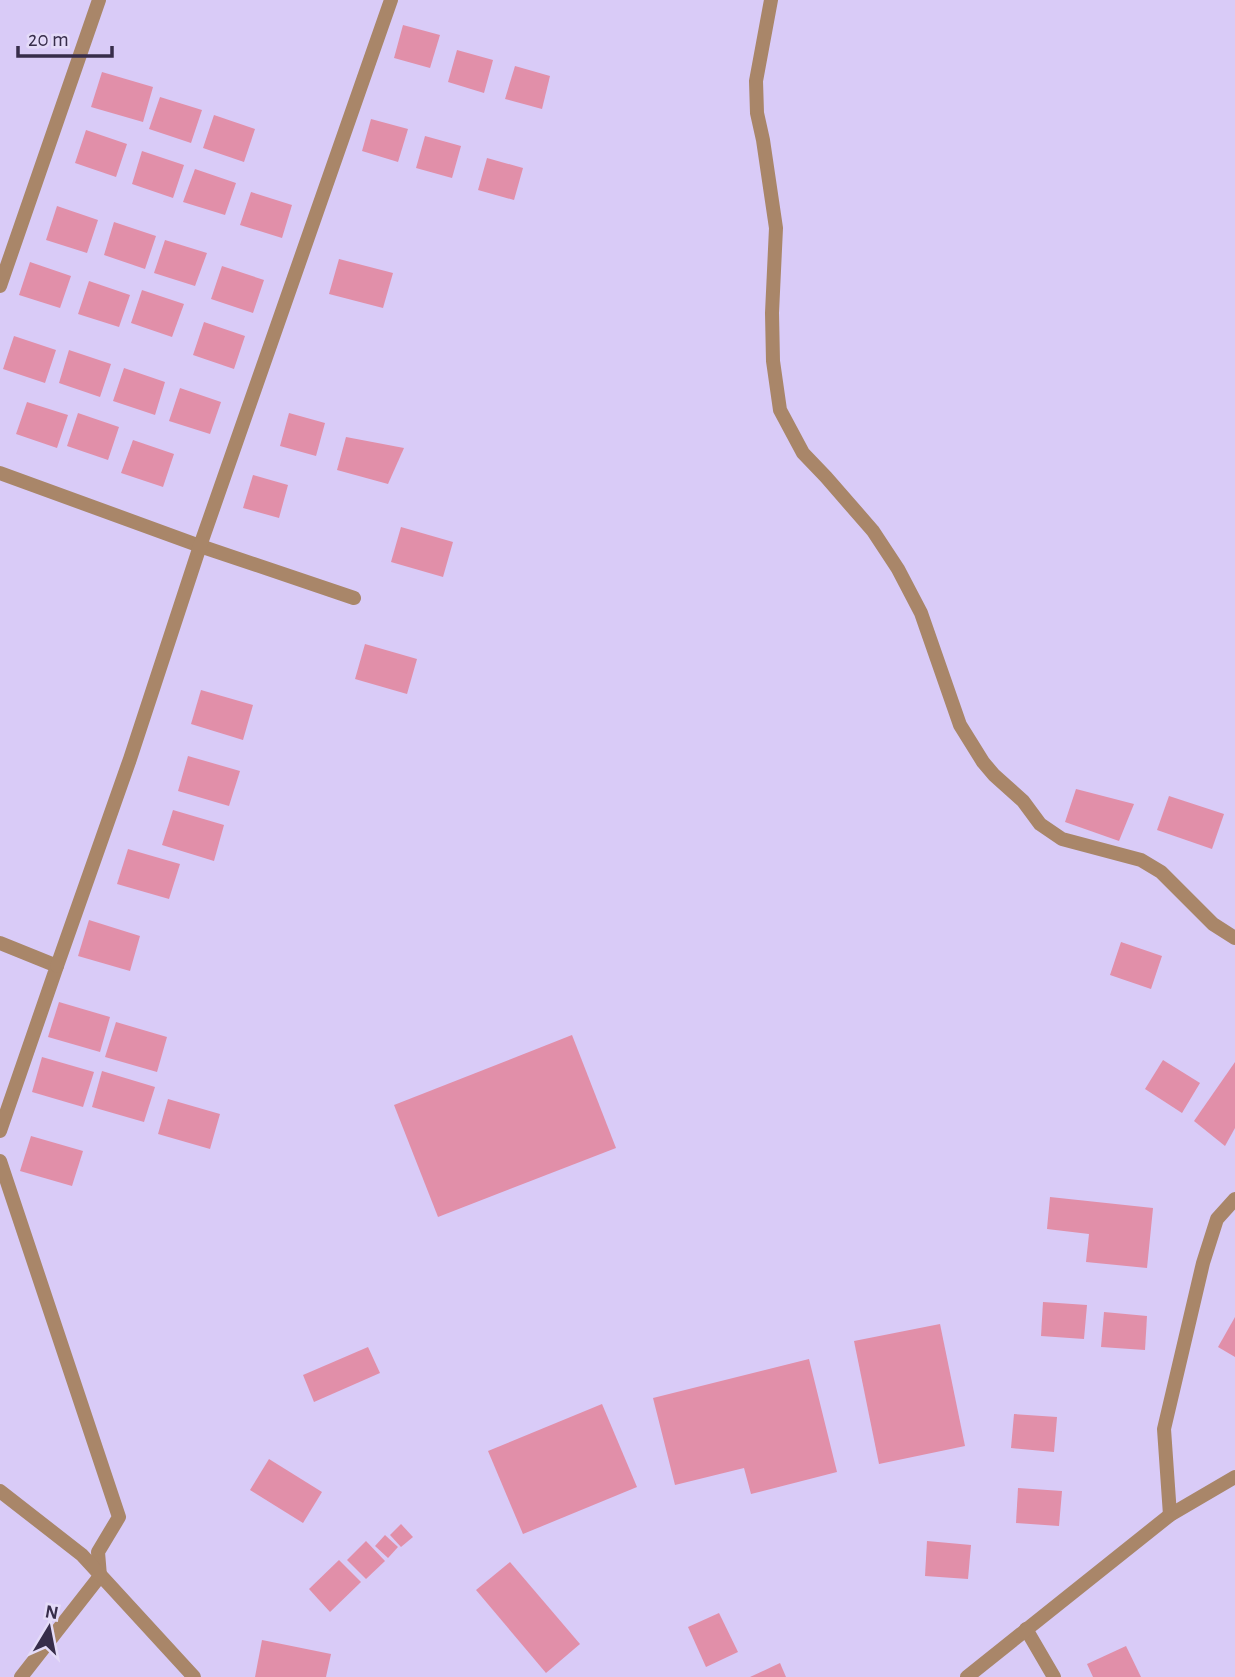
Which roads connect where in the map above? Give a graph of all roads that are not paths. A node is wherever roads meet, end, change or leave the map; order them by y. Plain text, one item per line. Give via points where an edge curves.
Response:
1 (99, 0) edge
2 (391, 0) edge
3 (771, 0) edge
4 (0, 286) edge
5 (0, 473) edge
6 (200, 545) junction
7 (354, 598) dead end
8 (1235, 938) edge
9 (0, 943) edge
10 (57, 966) junction
11 (0, 1131) edge
12 (0, 1161) edge
13 (1235, 1199) edge
14 (1235, 1477) edge
15 (0, 1491) edge
16 (1170, 1515) junction
17 (100, 1576) junction
18 (1026, 1629) junction
19 (21, 1677) edge
20 (194, 1677) edge
21 (967, 1677) edge
22 (1054, 1677) edge

1 - 4 street
2 - 6 street
3 - 8 street via 756,81 776,228 772,313 779,410 803,453 873,531 898,569 921,613 960,725 994,775 1040,824 1062,839 1141,860 1161,872 1213,924
5 - 6 street
6 - 7 street
6 - 10 street
9 - 10 street
10 - 11 street
12 - 17 street via 119,1517 98,1552
13 - 16 street via 1217,1219 1203,1263 1164,1429
14 - 16 street
15 - 17 street via 82,1555
16 - 18 street
17 - 19 street
17 - 20 street
18 - 21 street
18 - 22 street

